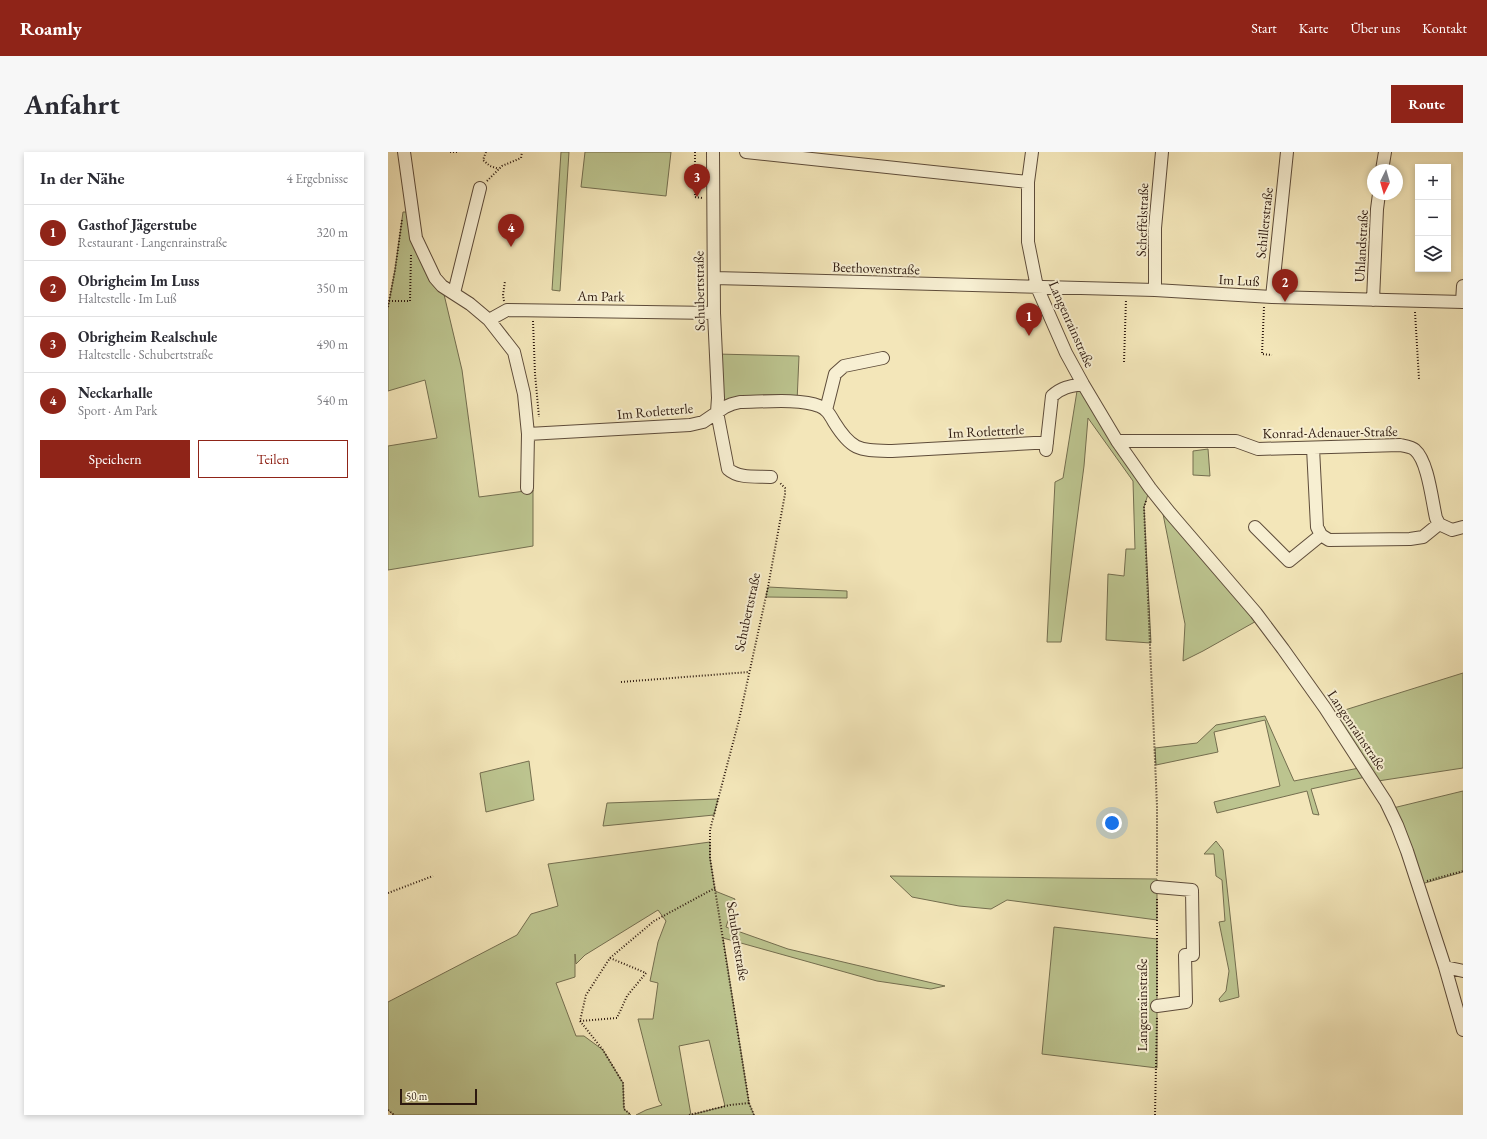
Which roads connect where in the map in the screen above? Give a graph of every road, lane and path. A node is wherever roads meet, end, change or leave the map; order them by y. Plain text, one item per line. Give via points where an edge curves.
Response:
1 (404, 152) edge
2 (450, 152) edge
3 (458, 152) edge
4 (486, 152) edge
5 (522, 152) edge
6 (695, 152) edge
7 (713, 152) edge
8 (746, 152) edge
9 (1032, 152) edge
10 (1162, 152) edge
11 (1287, 152) edge
12 (1385, 152) edge
13 (862, 158) edge
14 (1383, 164) edge
15 (499, 169) junction
16 (1028, 182) junction
17 (480, 188) joint
18 (713, 198) junction
19 (1379, 200) edge
20 (412, 212) junction
21 (416, 238) junction
22 (714, 278) junction
23 (505, 281) dead end
24 (1463, 286) edge
25 (1037, 287) junction
26 (1126, 290) junction
27 (1155, 290) junction
28 (454, 293) junction
29 (1268, 296) junction
30 (1373, 300) junction
31 (389, 301) junction
32 (1414, 301) junction
33 (1462, 302) edge
34 (388, 307) edge
35 (507, 310) junction
36 (532, 310) junction
37 (714, 313) junction
38 (490, 320) junction
39 (1272, 355) dead end
40 (883, 358) dead end
41 (1124, 362) dead end
42 (1419, 379) dead end
43 (1083, 384) junction
44 (826, 410) junction
45 (717, 412) junction
46 (534, 434) junction
47 (1117, 441) junction
48 (1313, 448) junction
49 (771, 477) joint
50 (527, 488) dead end
51 (1150, 488) junction
52 (1439, 524) junction
53 (1255, 527) dead end
54 (1463, 527) edge
55 (1321, 535) junction
56 (750, 672) junction
57 (621, 682) dead end
58 (1463, 871) edge
59 (433, 876) dead end
60 (1418, 884) junction
61 (1157, 887) junction
62 (714, 888) junction
63 (388, 893) edge
64 (610, 958) junction
65 (1445, 966) junction
66 (1463, 971) edge
67 (1157, 1006) junction
68 (580, 1021) junction
69 (1463, 1030) edge
70 (749, 1103) junction
71 (388, 1110) edge
72 (394, 1115) edge
73 (631, 1115) edge
74 (688, 1115) edge
75 (754, 1115) edge
76 (1155, 1115) edge

1 - 20 street
2 - 3 path
4 - 15 path via 483,160 485,163
5 - 15 path via 522,158
6 - 18 path via 695,197
7 - 18 street, Schubertstraße
8 - 13 street
9 - 16 street, Langenrainstraße
10 - 27 street, Scheffelstraße via 1155,228
11 - 29 street, Schillerstraße
12 - 14 street
13 - 16 street
15 - 17 path
16 - 25 street, Langenrainstraße via 1028,242
17 - 28 street
18 - 22 street, Schubertstraße
19 - 30 street, Uhlandstraße
20 - 21 street
20 - 31 path via 403,212
21 - 28 street via 435,278
21 - 31 path via 411,253 410,301
22 - 25 street, Beethovenstraße
22 - 37 street, Schubertstraße
23 - 35 path via 503,296
24 - 33 street
25 - 26 street, Im Luß
25 - 43 street, Langenrainstraße
26 - 27 street, Im Luß
26 - 41 path
27 - 29 street, Im Luß
28 - 38 street
29 - 30 street, Im Luß
29 - 39 path via 1262,354
30 - 32 street, Im Luß
31 - 34 path
32 - 33 street, Im Luß
32 - 42 path
35 - 36 street, Am Park
35 - 38 street
36 - 37 street, Am Park
36 - 46 path
37 - 45 street, Schubertstraße
38 - 46 street via 514,352
40 - 44 street via 844,366 835,374
43 - 44 street, Im Rotletterle via 1065,387 1052,396 1046,447 1034,443 869,450 857,447 844,438
43 - 47 street, Langenrainstraße
44 - 45 street, Im Rotletterle via 810,403 767,402 732,404
45 - 46 street, Im Rotletterle via 703,422 690,425
45 - 49 street, Schubertstraße via 728,469 740,476
46 - 50 street
47 - 48 street, Konrad-Adenauer-Straße via 1236,441 1258,450
47 - 51 street, Langenrainstraße
48 - 52 street, Konrad-Adenauer-Straße via 1400,445 1414,449 1421,458 1427,474
48 - 55 street via 1317,527
49 - 56 path, Schubertstraße via 781,483 785,488 785,494
51 - 60 street, Langenrainstraße via 1256,613 1325,708 1386,802
51 - 61 path, Langenrainstraße via 1144,507 1157,806
52 - 54 street via 1452,530
52 - 55 street via 1423,537 1410,539 1329,540
53 - 55 street via 1289,561
56 - 57 path
56 - 62 path, Schubertstraße via 710,830
58 - 60 path
59 - 63 path
60 - 65 street, Langenrainstraße
61 - 67 path, Langenrainstraße
61 - 67 street via 1192,890 1193,954 1185,954 1186,1002
62 - 64 path via 654,921
62 - 70 path, Schubertstraße
64 - 68 path via 586,995
64 - 68 path via 646,973 627,996 617,1018
65 - 66 street
65 - 69 street, Langenrainstraße
67 - 76 path, Langenrainstraße
68 - 73 path via 603,1050 623,1083 624,1109
70 - 74 path
70 - 75 path, Schubertstraße
71 - 72 path

